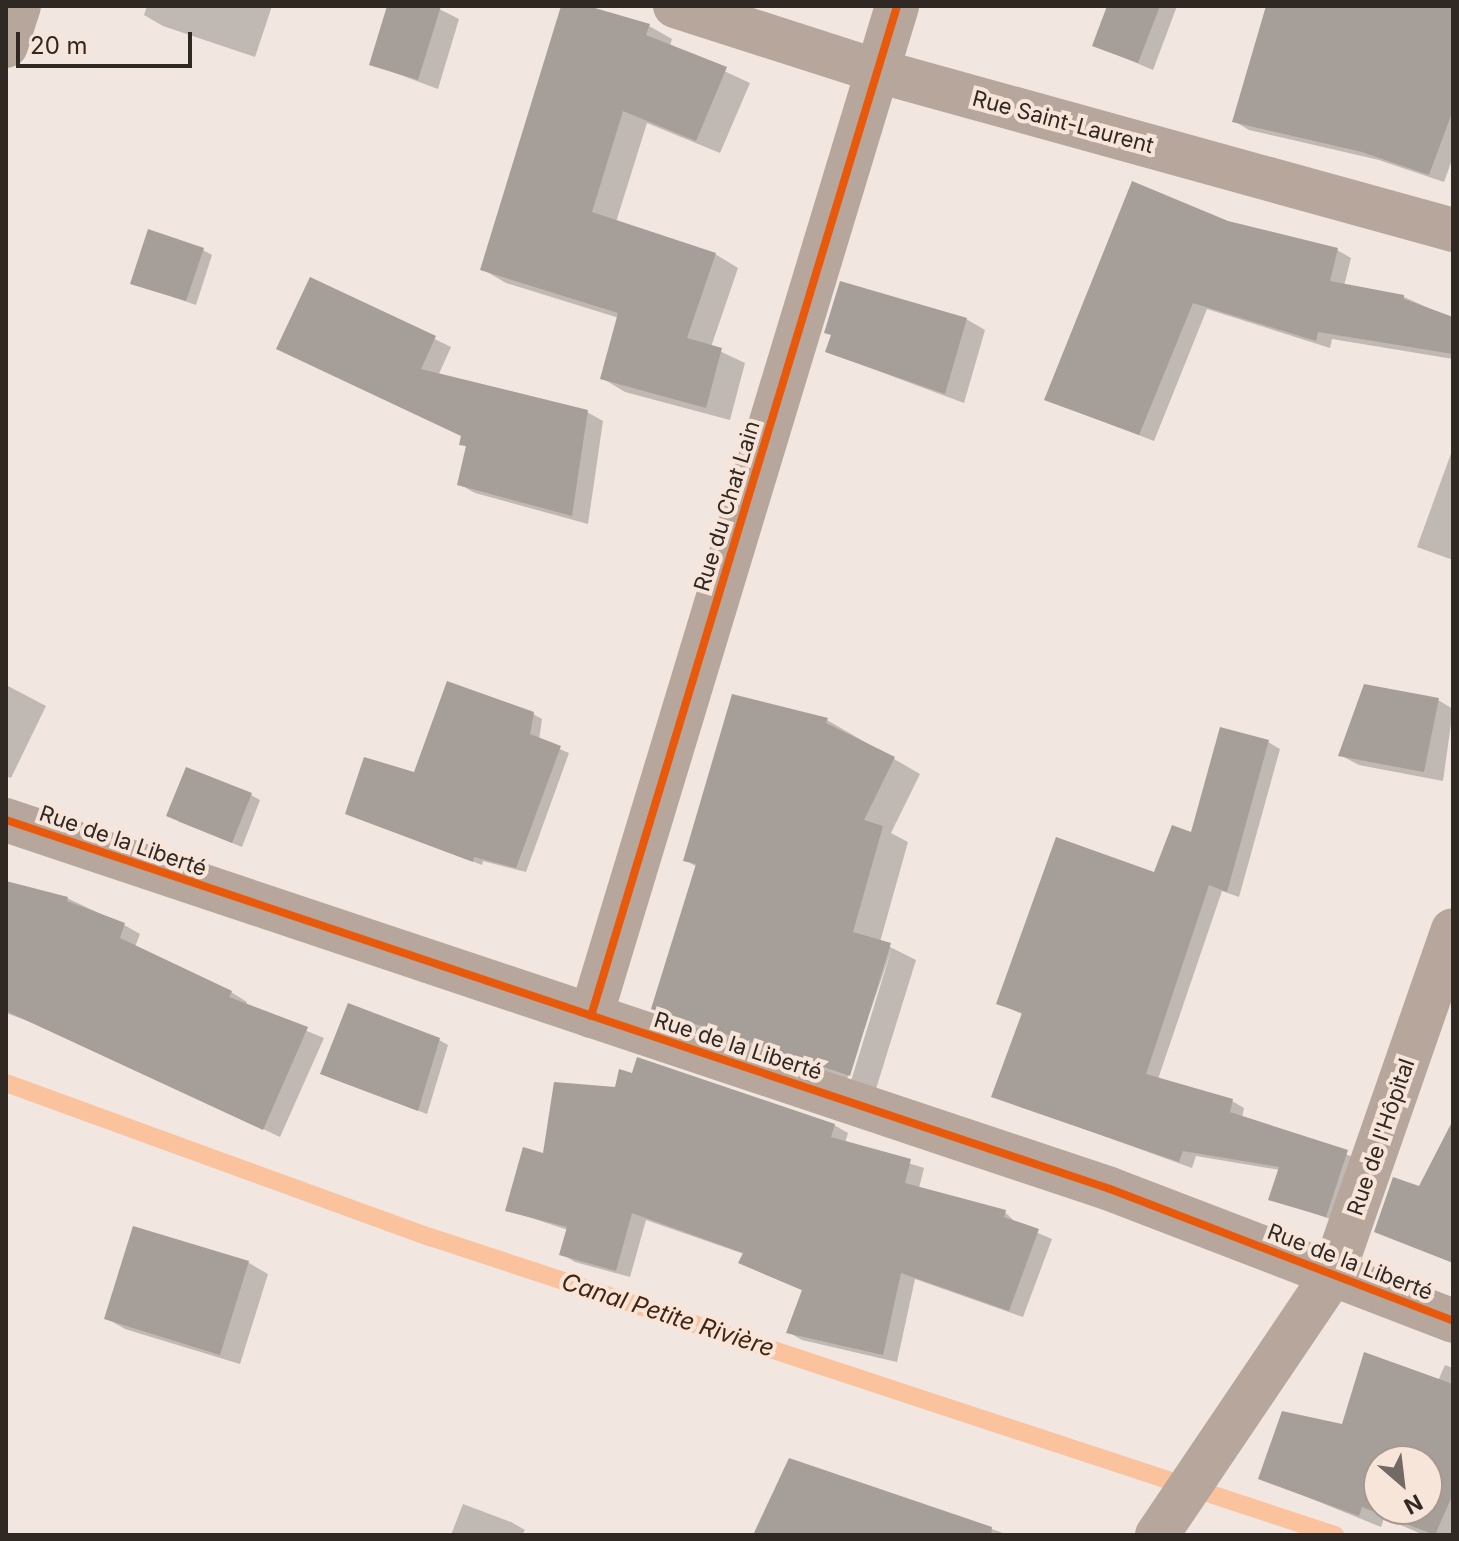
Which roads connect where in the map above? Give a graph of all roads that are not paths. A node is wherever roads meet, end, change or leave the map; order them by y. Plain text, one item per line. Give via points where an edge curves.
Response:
1 (19, 6) edge
2 (675, 6) edge
3 (897, 6) edge
4 (6, 46) edge
5 (878, 71) junction
6 (1453, 230) edge
7 (6, 820) edge
8 (1453, 930) edge
9 (591, 1016) junction
10 (1333, 1274) junction
11 (1453, 1321) edge
12 (1159, 1532) edge

1 - 4 street
2 - 5 street, Rue Saint-Laurent
3 - 5 street, Rue du Chat Lain
5 - 6 street, Rue Saint-Laurent
5 - 9 street, Rue du Chat Lain
7 - 9 street, Rue de la Liberté
8 - 10 street, Rue de l'Hôpital
9 - 10 street, Rue de la Liberté via 1096,1184
10 - 11 street, Rue de la Liberté
10 - 12 street, Rue de l'Hôpital

